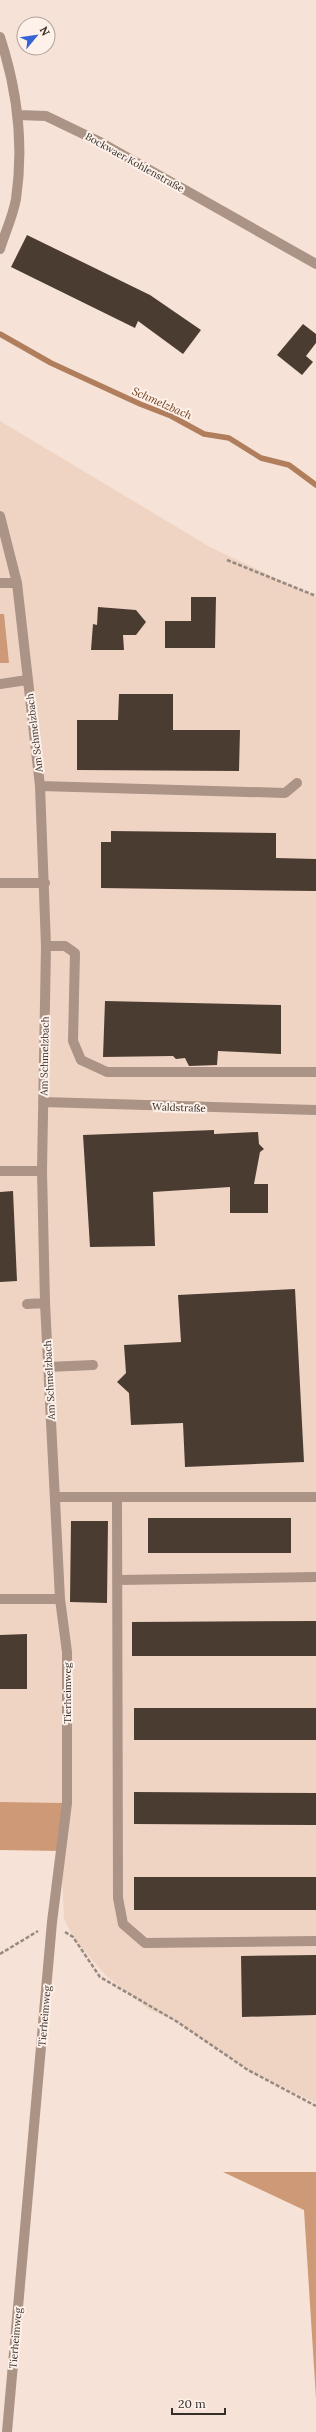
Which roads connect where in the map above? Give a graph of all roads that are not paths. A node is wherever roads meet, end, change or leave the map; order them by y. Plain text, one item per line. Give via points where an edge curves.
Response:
1 (0, 37) edge
2 (18, 115) junction
3 (0, 249) edge
4 (316, 264) edge
5 (0, 516) edge
6 (0, 583) edge
7 (17, 583) junction
8 (27, 680) junction
9 (0, 684) edge
10 (297, 783) dead end
11 (40, 786) junction
12 (0, 883) edge
13 (45, 883) junction
14 (46, 946) junction
15 (316, 1072) edge
16 (43, 1102) junction
17 (316, 1110) edge
18 (42, 1171) junction
19 (0, 1172) edge
20 (45, 1303) junction
21 (27, 1304) dead end
22 (93, 1365) dead end
23 (48, 1367) junction
24 (56, 1496) junction
25 (316, 1497) edge
26 (117, 1498) junction
27 (316, 1578) edge
28 (117, 1580) junction
29 (0, 1599) edge
30 (60, 1599) junction
31 (316, 1941) edge
32 (7, 2432) edge

1 - 2 street
2 - 3 street via 20,151 15,200
2 - 4 street, Bockwaer Kohlenstraße via 46,116 100,142
5 - 7 street, Am Schmelzbach
6 - 7 street
7 - 8 street, Am Schmelzbach
8 - 9 street
8 - 11 street, Am Schmelzbach
10 - 11 street via 285,793
11 - 13 street, Am Schmelzbach
12 - 13 street
13 - 14 street, Am Schmelzbach
14 - 15 street via 65,946 75,953 73,1041 81,1060 107,1072
14 - 16 street, Am Schmelzbach
16 - 17 street, Waldstraße
16 - 18 street, Am Schmelzbach
18 - 19 street
18 - 20 street, Am Schmelzbach
20 - 21 street
20 - 23 street, Am Schmelzbach
22 - 23 street
23 - 24 street, Am Schmelzbach
24 - 26 street
24 - 30 street, Am Schmelzbach
25 - 26 street
26 - 28 street
27 - 28 street
28 - 31 street via 118,1898 123,1924 145,1943
29 - 30 street
30 - 32 street, Tierheimweg via 67,1652 67,1803 52,1922

